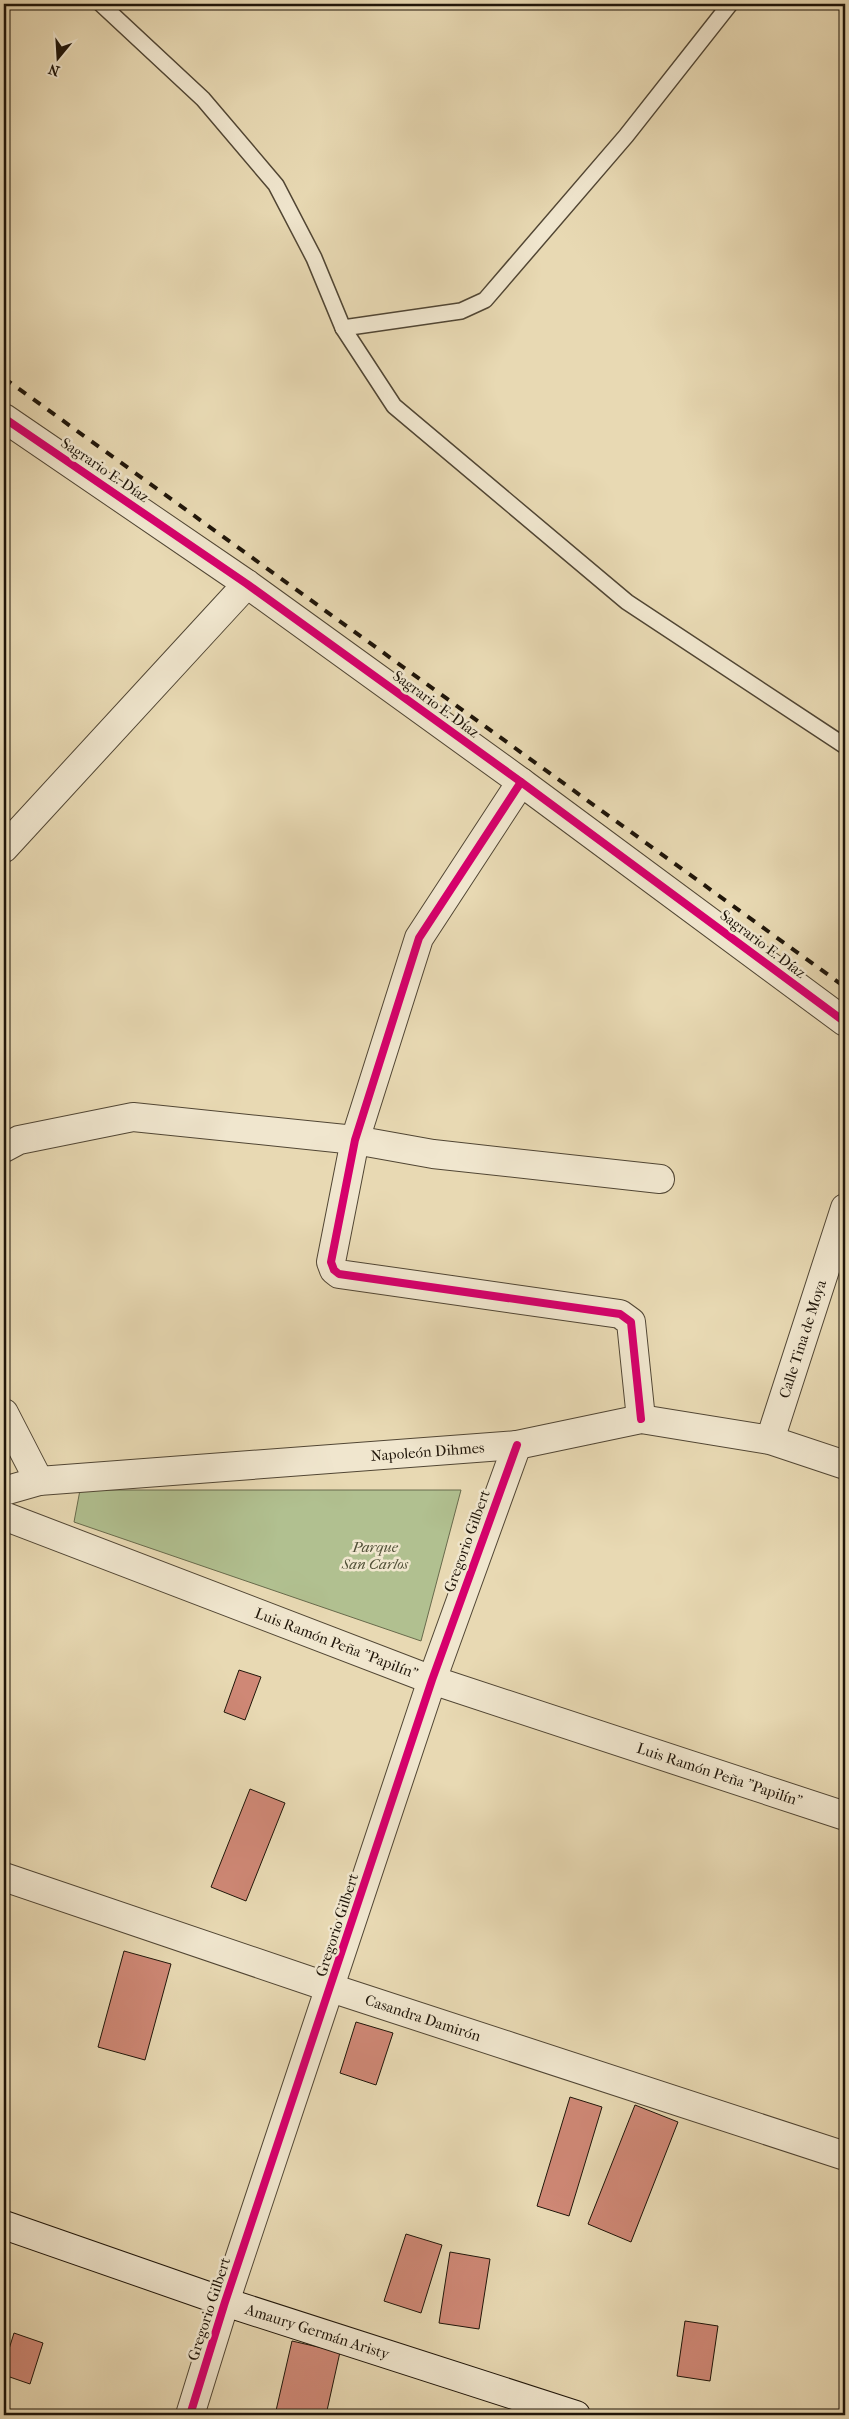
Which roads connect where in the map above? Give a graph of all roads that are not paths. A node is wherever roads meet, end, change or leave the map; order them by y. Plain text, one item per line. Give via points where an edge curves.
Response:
1 (100, 4) edge
2 (730, 4) edge
3 (343, 328) junction
4 (4, 418) edge
5 (248, 584) junction
6 (845, 746) edge
7 (521, 782) junction
8 (4, 848) edge
9 (845, 1022) edge
10 (355, 1140) junction
11 (4, 1148) edge
12 (660, 1180) dead end
13 (845, 1208) edge
14 (4, 1413) edge
15 (641, 1419) junction
16 (770, 1440) junction
17 (517, 1445) junction
18 (845, 1466) edge
19 (39, 1480) junction
20 (4, 1491) edge
21 (4, 1516) edge
22 (432, 1680) junction
23 (845, 1816) edge
24 (4, 1877) edge
25 (331, 1988) junction
26 (845, 2156) edge
27 (4, 2225) edge
28 (225, 2302) junction
29 (190, 2415) edge
30 (576, 2415) edge

1 - 3 lane via 203,99 276,185 314,258
2 - 3 lane via 626,136 485,300 460,312
3 - 6 lane via 394,406 515,509 627,602
4 - 5 street, Sagrario E. Díaz
5 - 7 street, Sagrario E. Díaz
5 - 8 street
7 - 9 street, Sagrario E. Díaz
7 - 10 street via 419,938
10 - 11 street via 133,1117 19,1140
10 - 12 street via 433,1154
10 - 15 street via 331,1262 334,1270 340,1274 620,1314 631,1322
13 - 16 street, Calle Tina de Moya
14 - 19 street
15 - 16 street, Napoleón Dihmes
15 - 17 street, Napoleón Dihmes
16 - 18 street, Napoleón Dihmes
17 - 19 street, Napoleón Dihmes
17 - 22 street, Gregorio Gilbert
19 - 20 street, Napoleón Dihmes
21 - 22 street, Luis Ramón Peña "Papilín"
22 - 23 street, Luis Ramón Peña "Papilín"
22 - 25 street, Gregorio Gilbert
24 - 25 street, Casandra Damirón
25 - 26 street, Casandra Damirón
25 - 28 street, Gregorio Gilbert
27 - 28 street, Amaury Germán Aristy
28 - 29 street, Gregorio Gilbert
28 - 30 street, Amaury Germán Aristy

